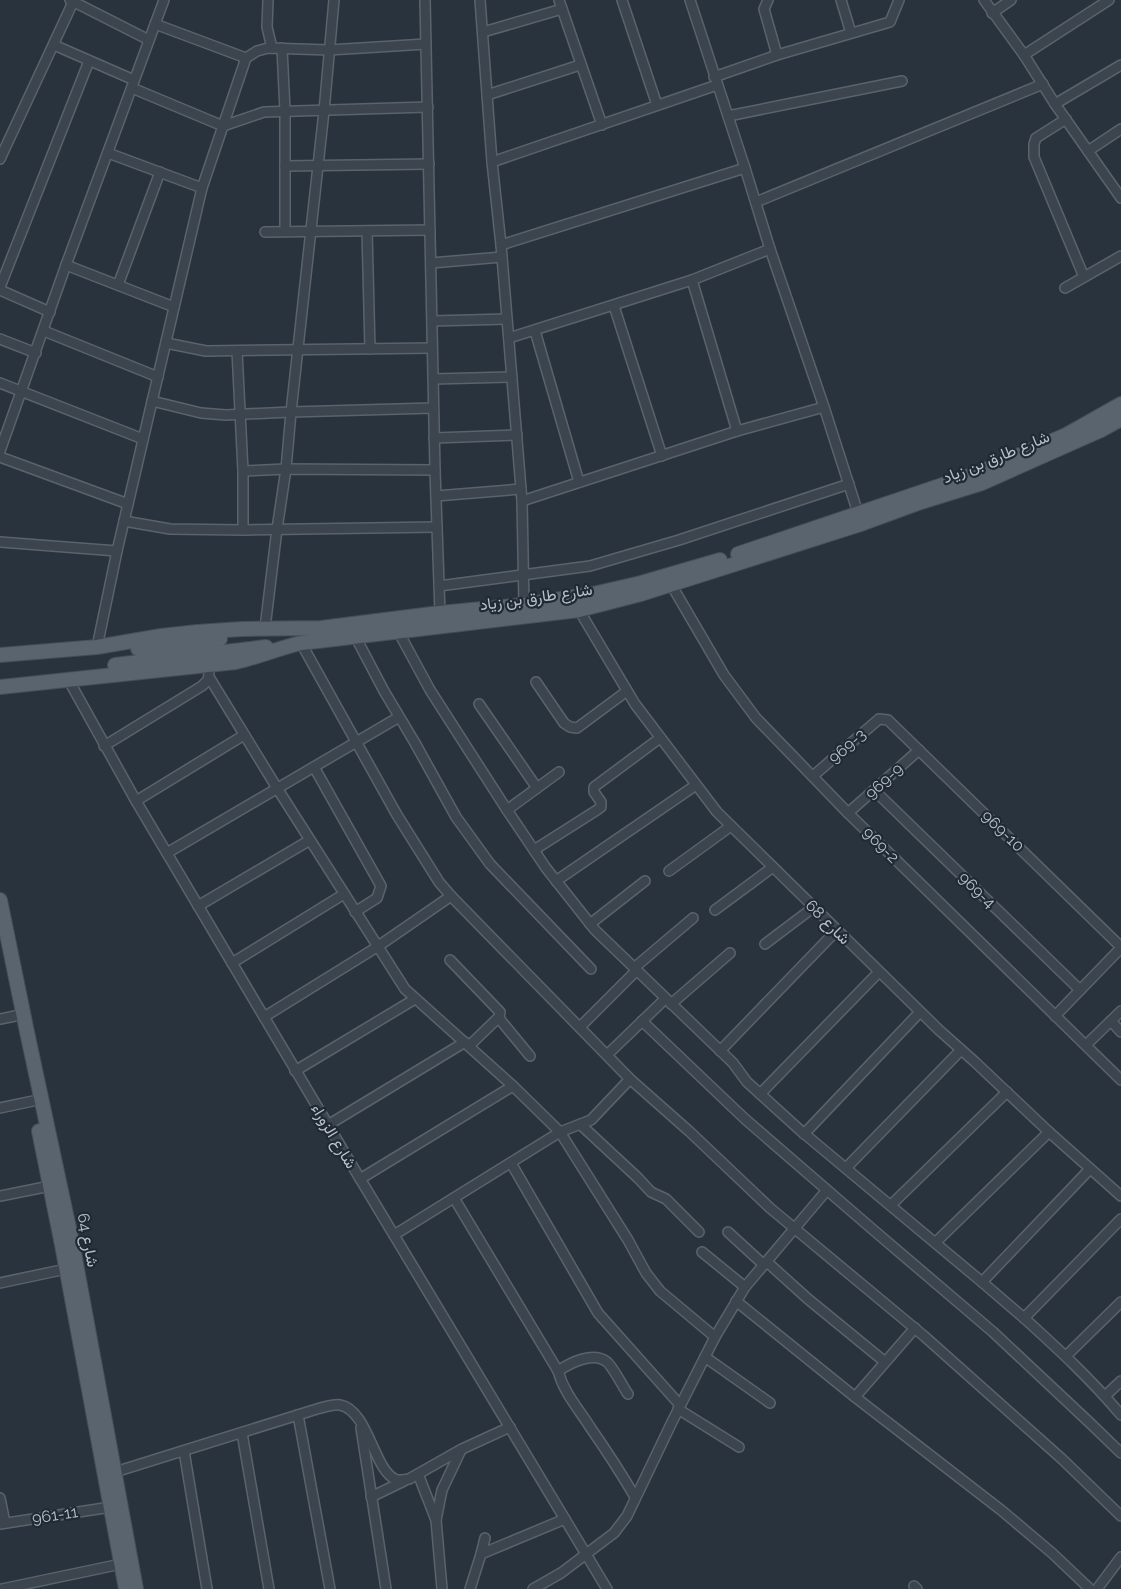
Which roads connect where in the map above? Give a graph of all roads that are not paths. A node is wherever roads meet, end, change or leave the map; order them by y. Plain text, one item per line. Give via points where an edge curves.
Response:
1 (72, 0) edge
2 (164, 0) edge
3 (268, 0) edge
4 (334, 0) edge
5 (425, 0) edge
6 (480, 0) edge
7 (622, 0) edge
8 (690, 0) edge
9 (768, 0) edge
10 (841, 0) edge
11 (899, 0) edge
12 (984, 0) edge
13 (1011, 0) edge
14 (1109, 0) edge
15 (560, 4) edge
16 (992, 13) junction
17 (155, 24) junction
18 (483, 32) junction
19 (851, 33) junction
20 (149, 40) junction
21 (426, 44) junction
22 (54, 45) junction
23 (277, 48) junction
24 (329, 50) junction
25 (777, 55) junction
26 (1024, 56) junction
27 (246, 58) junction
28 (89, 61) junction
29 (580, 65) junction
30 (1121, 65) edge
31 (716, 81) junction
32 (902, 81) dead end
33 (133, 84) junction
34 (1043, 84) junction
35 (487, 95) junction
36 (1055, 104) junction
37 (657, 105) junction
38 (428, 107) junction
39 (285, 111) junction
40 (324, 111) junction
41 (728, 116) junction
42 (1065, 118) junction
43 (602, 125) junction
44 (223, 126) junction
45 (1121, 129) edge
46 (1088, 151) junction
47 (108, 153) junction
48 (0, 159) edge
49 (492, 162) junction
50 (429, 164) junction
51 (317, 165) junction
52 (285, 166) junction
53 (745, 168) junction
54 (160, 172) junction
55 (202, 188) junction
56 (1121, 198) edge
57 (756, 202) junction
58 (430, 230) junction
59 (285, 231) junction
60 (311, 231) junction
61 (367, 231) junction
62 (265, 232) dead end
63 (501, 245) junction
64 (770, 249) junction
65 (1121, 256) edge
66 (502, 257) junction
67 (431, 263) junction
68 (66, 265) junction
69 (1084, 277) junction
70 (692, 280) junction
71 (118, 285) junction
72 (1065, 288) dead end
73 (0, 289) edge
74 (614, 306) junction
75 (174, 307) junction
76 (51, 312) junction
77 (507, 319) junction
78 (432, 321) junction
79 (44, 331) junction
80 (535, 331) junction
81 (509, 338) junction
82 (0, 339) edge
83 (166, 343) junction
84 (432, 348) junction
85 (370, 349) junction
86 (237, 351) junction
87 (297, 351) junction
88 (36, 353) junction
89 (158, 377) junction
90 (512, 377) junction
91 (434, 379) junction
92 (0, 383) edge
93 (22, 392) junction
94 (152, 401) junction
95 (1121, 404) edge
96 (824, 407) junction
97 (433, 408) junction
98 (291, 412) junction
99 (240, 414) junction
100 (1121, 419) edge
101 (737, 431) junction
102 (517, 435) junction
103 (434, 438) junction
104 (143, 439) junction
105 (0, 451) edge
106 (662, 456) junction
107 (0, 457) edge
108 (286, 469) junction
109 (435, 470) junction
110 (243, 471) junction
111 (579, 482) junction
112 (849, 484) junction
113 (521, 489) junction
114 (436, 496) junction
115 (522, 501) junction
116 (128, 504) junction
117 (858, 513) junction
118 (124, 520) junction
119 (437, 527) junction
120 (277, 529) junction
121 (243, 530) junction
122 (0, 542) edge
123 (117, 551) junction
124 (524, 575) junction
125 (672, 585) junction
126 (439, 586) junction
127 (524, 605) junction
128 (579, 610) junction
129 (440, 613) junction
130 (265, 628) junction
131 (321, 628) junction
132 (398, 631) junction
133 (355, 636) junction
134 (301, 643) junction
135 (97, 647) junction
136 (0, 656) edge
137 (0, 664) edge
138 (209, 670) junction
139 (0, 679) edge
140 (68, 679) junction
141 (536, 681) dead end
142 (0, 687) edge
143 (627, 691) junction
144 (479, 704) dead end
145 (399, 717) junction
146 (883, 719) joint
147 (244, 735) junction
148 (660, 738) junction
149 (357, 743) junction
150 (104, 746) junction
151 (919, 750) junction
152 (314, 767) junction
153 (559, 772) dead end
154 (813, 776) junction
155 (696, 785) junction
156 (277, 788) junction
157 (537, 788) junction
158 (874, 790) junction
159 (135, 801) junction
160 (507, 810) junction
161 (848, 813) junction
162 (732, 826) junction
163 (310, 840) junction
164 (534, 850) junction
165 (167, 853) junction
166 (773, 867) junction
167 (669, 871) dead end
168 (556, 881) junction
169 (645, 881) dead end
170 (344, 894) junction
171 (451, 896) junction
172 (0, 900) edge
173 (198, 906) junction
174 (813, 907) junction
175 (715, 910) dead end
176 (355, 912) junction
177 (693, 918) dead end
178 (590, 924) junction
179 (837, 930) junction
180 (0, 940) edge
181 (765, 944) dead end
182 (378, 947) junction
183 (1121, 947) edge
184 (730, 953) dead end
185 (450, 960) dead end
186 (232, 963) junction
187 (591, 969) dead end
188 (635, 969) junction
189 (879, 972) junction
190 (1080, 990) junction
191 (415, 999) junction
192 (668, 1002) junction
193 (1121, 1011) edge
194 (920, 1012) junction
195 (15, 1016) junction
196 (264, 1017) junction
197 (499, 1017) junction
198 (1055, 1017) junction
199 (0, 1019) edge
200 (642, 1021) junction
201 (1111, 1021) junction
202 (580, 1027) junction
203 (1121, 1032) edge
204 (467, 1044) junction
205 (1086, 1045) junction
206 (961, 1050) junction
207 (720, 1051) junction
208 (608, 1055) junction
209 (530, 1056) dead end
210 (296, 1071) junction
211 (630, 1079) junction
212 (1121, 1080) edge
213 (513, 1086) junction
214 (1007, 1092) junction
215 (760, 1094) junction
216 (33, 1101) junction
217 (0, 1108) edge
218 (328, 1125) junction
219 (581, 1125) junction
220 (560, 1132) junction
221 (1049, 1132) junction
222 (804, 1134) junction
223 (511, 1162) junction
224 (846, 1168) junction
225 (1090, 1169) junction
226 (360, 1179) junction
227 (50, 1186) junction
228 (827, 1190) junction
229 (0, 1196) edge
230 (1121, 1196) edge
231 (454, 1198) junction
232 (891, 1205) junction
233 (1121, 1219) edge
234 (795, 1229) junction
235 (699, 1232) dead end
236 (728, 1232) dead end
237 (394, 1235) junction
238 (936, 1242) junction
239 (702, 1252) dead end
240 (766, 1264) junction
241 (66, 1269) junction
242 (982, 1281) junction
243 (0, 1283) edge
244 (745, 1287) junction
245 (736, 1301) junction
246 (1121, 1302) edge
247 (1024, 1318) junction
248 (915, 1328) junction
249 (715, 1337) junction
250 (1066, 1356) junction
251 (705, 1357) junction
252 (885, 1362) junction
253 (558, 1371) junction
254 (1121, 1381) edge
255 (628, 1394) dead end
256 (1105, 1396) junction
257 (855, 1397) junction
258 (770, 1403) dead end
259 (679, 1407) junction
260 (298, 1415) junction
261 (1121, 1415) edge
262 (359, 1419) junction
263 (510, 1427) junction
264 (242, 1433) junction
265 (739, 1447) dead end
266 (462, 1449) junction
267 (184, 1451) junction
268 (1121, 1453) edge
269 (115, 1473) junction
270 (418, 1474) junction
271 (409, 1479) junction
272 (371, 1497) junction
273 (636, 1497) junction
274 (0, 1498) edge
275 (111, 1507) junction
276 (1121, 1516) edge
277 (565, 1519) junction
278 (436, 1520) junction
279 (2, 1523) edge
280 (485, 1538) dead end
281 (481, 1554) junction
282 (586, 1554) junction
283 (1121, 1557) edge
284 (121, 1564) junction
285 (1101, 1588) edge
286 (2, 1589) edge
287 (126, 1589) edge
288 (136, 1589) edge
289 (207, 1589) edge
290 (269, 1589) edge
291 (330, 1589) edge
292 (386, 1589) edge
293 (442, 1589) edge
294 (470, 1589) edge
295 (533, 1589) edge
296 (607, 1589) edge
297 (1090, 1589) edge

1 - 20 street
1 - 22 street
2 - 17 street
3 - 23 street via 267,27
4 - 24 street
5 - 21 street
6 - 18 street
7 - 37 street
8 - 31 street
9 - 25 street via 764,9
10 - 19 street
11 - 19 street via 890,22
12 - 16 street
13 - 16 street
14 - 26 street
15 - 18 street
15 - 29 street
16 - 26 street
17 - 20 street
17 - 27 street
18 - 35 street
19 - 25 street
20 - 33 street
21 - 24 street
21 - 38 street
22 - 28 street
22 - 48 street
23 - 24 street
23 - 27 street via 257,51
23 - 39 street
24 - 40 street
25 - 31 street
26 - 34 street
27 - 44 street
28 - 33 street
28 - 73 street
29 - 35 street
29 - 43 street
30 - 36 street
31 - 37 street
31 - 41 street
32 - 41 street
33 - 44 street
33 - 47 street
34 - 36 street
34 - 57 street
35 - 49 street
36 - 42 street
37 - 43 street
38 - 40 street
38 - 50 street
39 - 40 street
39 - 44 street via 264,112
39 - 52 street
40 - 51 street
41 - 53 street
42 - 46 street
42 - 69 street via 1036,138 1034,157
43 - 49 street
44 - 55 street
45 - 46 street
46 - 56 street
47 - 54 street
47 - 68 street
49 - 63 street
50 - 51 street
50 - 58 street
51 - 52 street
51 - 60 street
52 - 59 street
53 - 57 street
53 - 63 street
54 - 55 street
54 - 71 street
55 - 75 street
57 - 64 street
58 - 61 street
58 - 67 street
59 - 60 street
59 - 62 street
60 - 61 street
60 - 87 street
61 - 85 street
63 - 66 street
64 - 70 street
64 - 96 street
65 - 69 street
66 - 67 street
66 - 77 street
67 - 78 street
68 - 71 street
68 - 76 street
69 - 72 street
70 - 74 street
70 - 101 street
71 - 75 street
73 - 76 street
74 - 80 street
74 - 106 street
75 - 83 street
76 - 79 street
77 - 78 street
77 - 81 street
78 - 84 street
79 - 88 street
79 - 89 street
80 - 81 street
80 - 111 street
81 - 90 street
82 - 88 street
83 - 86 street via 206,351
83 - 89 street
84 - 85 street
84 - 91 street
85 - 87 street
86 - 87 street
86 - 99 street
87 - 98 street
88 - 93 street
89 - 94 street
90 - 91 street
90 - 102 street
91 - 97 street
92 - 93 street
93 - 104 street
93 - 105 street
94 - 99 street via 201,413
94 - 104 street
95 - 117 main road, شارع طارق بن زياد via 1065,435 978,473
96 - 101 street
96 - 112 street
97 - 98 street
97 - 103 street
98 - 99 street
98 - 108 street
99 - 110 street
100 - 125 main road, شارع طارق بن زياد via 982,483
101 - 106 street
102 - 103 street
102 - 113 street
103 - 109 street
104 - 116 street
106 - 111 street
107 - 116 street
108 - 109 street
108 - 110 street
108 - 120 street
109 - 114 street
110 - 121 street
111 - 115 street
112 - 117 street
112 - 124 street via 590,566
113 - 114 street
113 - 115 street
114 - 119 street
115 - 124 street
116 - 118 street
117 - 127 main road, شارع طارق بن زياد via 641,583
118 - 121 street via 170,529
118 - 123 street
119 - 120 street
119 - 126 street
120 - 121 street
120 - 130 street
122 - 123 street
123 - 135 street
124 - 126 street
124 - 127 street
125 - 128 main road, شارع طارق بن زياد
125 - 154 street, 969-2 via 724,675 756,718
126 - 129 street
127 - 129 main road, شارع طارق بن زياد
128 - 132 main road, شارع طارق بن زياد
128 - 143 street, شارع 68
129 - 131 main road, شارع طارق بن زياد
130 - 131 main road, شارع طارق بن زياد
130 - 135 main road, شارع طارق بن زياد via 160,636
131 - 137 main road
132 - 133 main road, شارع طارق بن زياد
132 - 160 street via 430,690
133 - 134 main road, شارع طارق بن زياد
133 - 145 street
134 - 138 main road, شارع طارق بن زياد
134 - 139 main road
134 - 149 street
135 - 136 main road, شارع طارق بن زياد
138 - 140 main road, شارع طارق بن زياد
138 - 147 street
138 - 150 street via 202,686
140 - 142 main road, شارع طارق بن زياد
140 - 150 street, شارع الزوراء
141 - 143 street via 570,728 577,728
143 - 148 street, شارع 68
144 - 157 street
145 - 149 street
145 - 187 street via 456,817 490,864
146 - 151 street, 969-10
146 - 154 street, 969-3
147 - 156 street
147 - 159 street
148 - 155 street, شارع 68
148 - 164 street via 594,787 601,807
149 - 152 street
149 - 171 street via 397,815
150 - 159 street, شارع الزوراء
151 - 158 street, 969-9
151 - 183 street, 969-10
152 - 156 street
152 - 176 street via 381,886 377,898
153 - 157 street
154 - 161 street, 969-2
155 - 162 street, شارع 68
155 - 168 street
156 - 163 street
156 - 165 street
157 - 160 street
158 - 161 street, 969-9
158 - 190 street, 969-4
159 - 165 street, شارع الزوراء
160 - 164 street
161 - 198 street, 969-2
162 - 166 street, شارع 68
162 - 167 street
163 - 170 street
163 - 173 street
164 - 168 street
165 - 173 street, شارع الزوراء
166 - 174 street, شارع 68
166 - 175 street
168 - 178 street
169 - 178 street
170 - 176 street
170 - 186 street
171 - 182 street
171 - 202 street
172 - 269 main road, شارع 64 via 72,1242
173 - 186 street, شارع الزوراء
174 - 179 street, شارع 68
174 - 181 street
176 - 182 street
177 - 188 street
178 - 188 street
179 - 189 street, شارع 68
179 - 207 street
180 - 195 main road, شارع 64
182 - 191 street
182 - 196 street
183 - 190 street
184 - 192 street
185 - 197 street via 500,1012
186 - 196 street, شارع الزوراء
188 - 192 street
188 - 202 street
189 - 194 street, شارع 68
189 - 215 street
190 - 198 street
191 - 204 street
191 - 210 street
192 - 200 street
192 - 207 street
193 - 201 street
194 - 206 street, شارع 68
194 - 222 street
195 - 199 street
195 - 216 main road, شارع 64
196 - 210 street, شارع الزوراء
197 - 204 street
197 - 209 street
198 - 205 street, 969-2
200 - 208 street
200 - 228 street
201 - 203 street
201 - 205 street
202 - 208 street
204 - 213 street
204 - 218 street
205 - 212 street, 969-2
206 - 214 street, شارع 68
206 - 224 street
207 - 215 street
208 - 211 street
210 - 218 street, شارع الزوراء
211 - 219 street via 591,1120
211 - 234 street
213 - 220 street
213 - 226 street
214 - 221 street, شارع 68
214 - 232 street
215 - 222 street
216 - 217 street
216 - 227 main road, شارع 64
218 - 226 street, شارع الزوراء
219 - 220 street
219 - 235 street
220 - 223 street
220 - 249 street via 646,1273 660,1291
221 - 225 street, شارع 68
221 - 238 street
222 - 224 street
223 - 231 street
223 - 259 street via 598,1313
224 - 232 street
225 - 230 street, شارع 68
225 - 242 street
226 - 237 street, شارع الزوراء
227 - 229 street
227 - 241 main road, شارع 64
228 - 234 street
228 - 268 street via 993,1332
231 - 237 street
231 - 253 street
232 - 238 street
233 - 247 street
234 - 240 street
234 - 248 street
236 - 240 street
237 - 263 street, شارع الزوراء
238 - 242 street
239 - 244 street
240 - 244 street
240 - 252 street
241 - 243 street
241 - 275 main road, شارع 64
242 - 247 street
244 - 245 street
245 - 249 street
245 - 257 street
246 - 250 street
247 - 250 street
248 - 252 street
248 - 276 street
249 - 251 street
250 - 256 street
251 - 258 street
251 - 259 street
252 - 257 street
253 - 255 street via 587,1358 598,1359 607,1362
253 - 273 street via 566,1393
254 - 256 street
256 - 261 street
257 - 297 street via 1001,1510
259 - 265 street
259 - 273 street
260 - 262 street via 338,1405
260 - 264 street
260 - 291 street
262 - 271 street via 385,1470 394,1479
262 - 272 street
263 - 266 street
263 - 277 street, شارع الزوراء
264 - 267 street
264 - 290 street
266 - 270 street
266 - 278 street via 442,1490
267 - 269 street
267 - 289 street
269 - 288 main road, شارع 64
270 - 271 street
270 - 278 street
271 - 272 street
272 - 292 street
273 - 282 street via 614,1533
274 - 279 street
275 - 279 street, 961-11
275 - 284 main road, شارع 64
277 - 281 street
277 - 282 street, شارع الزوراء
278 - 293 street
280 - 281 street
281 - 294 street
282 - 295 street
282 - 296 street, شارع الزوراء
283 - 285 street
284 - 286 street
284 - 287 main road, شارع 64

